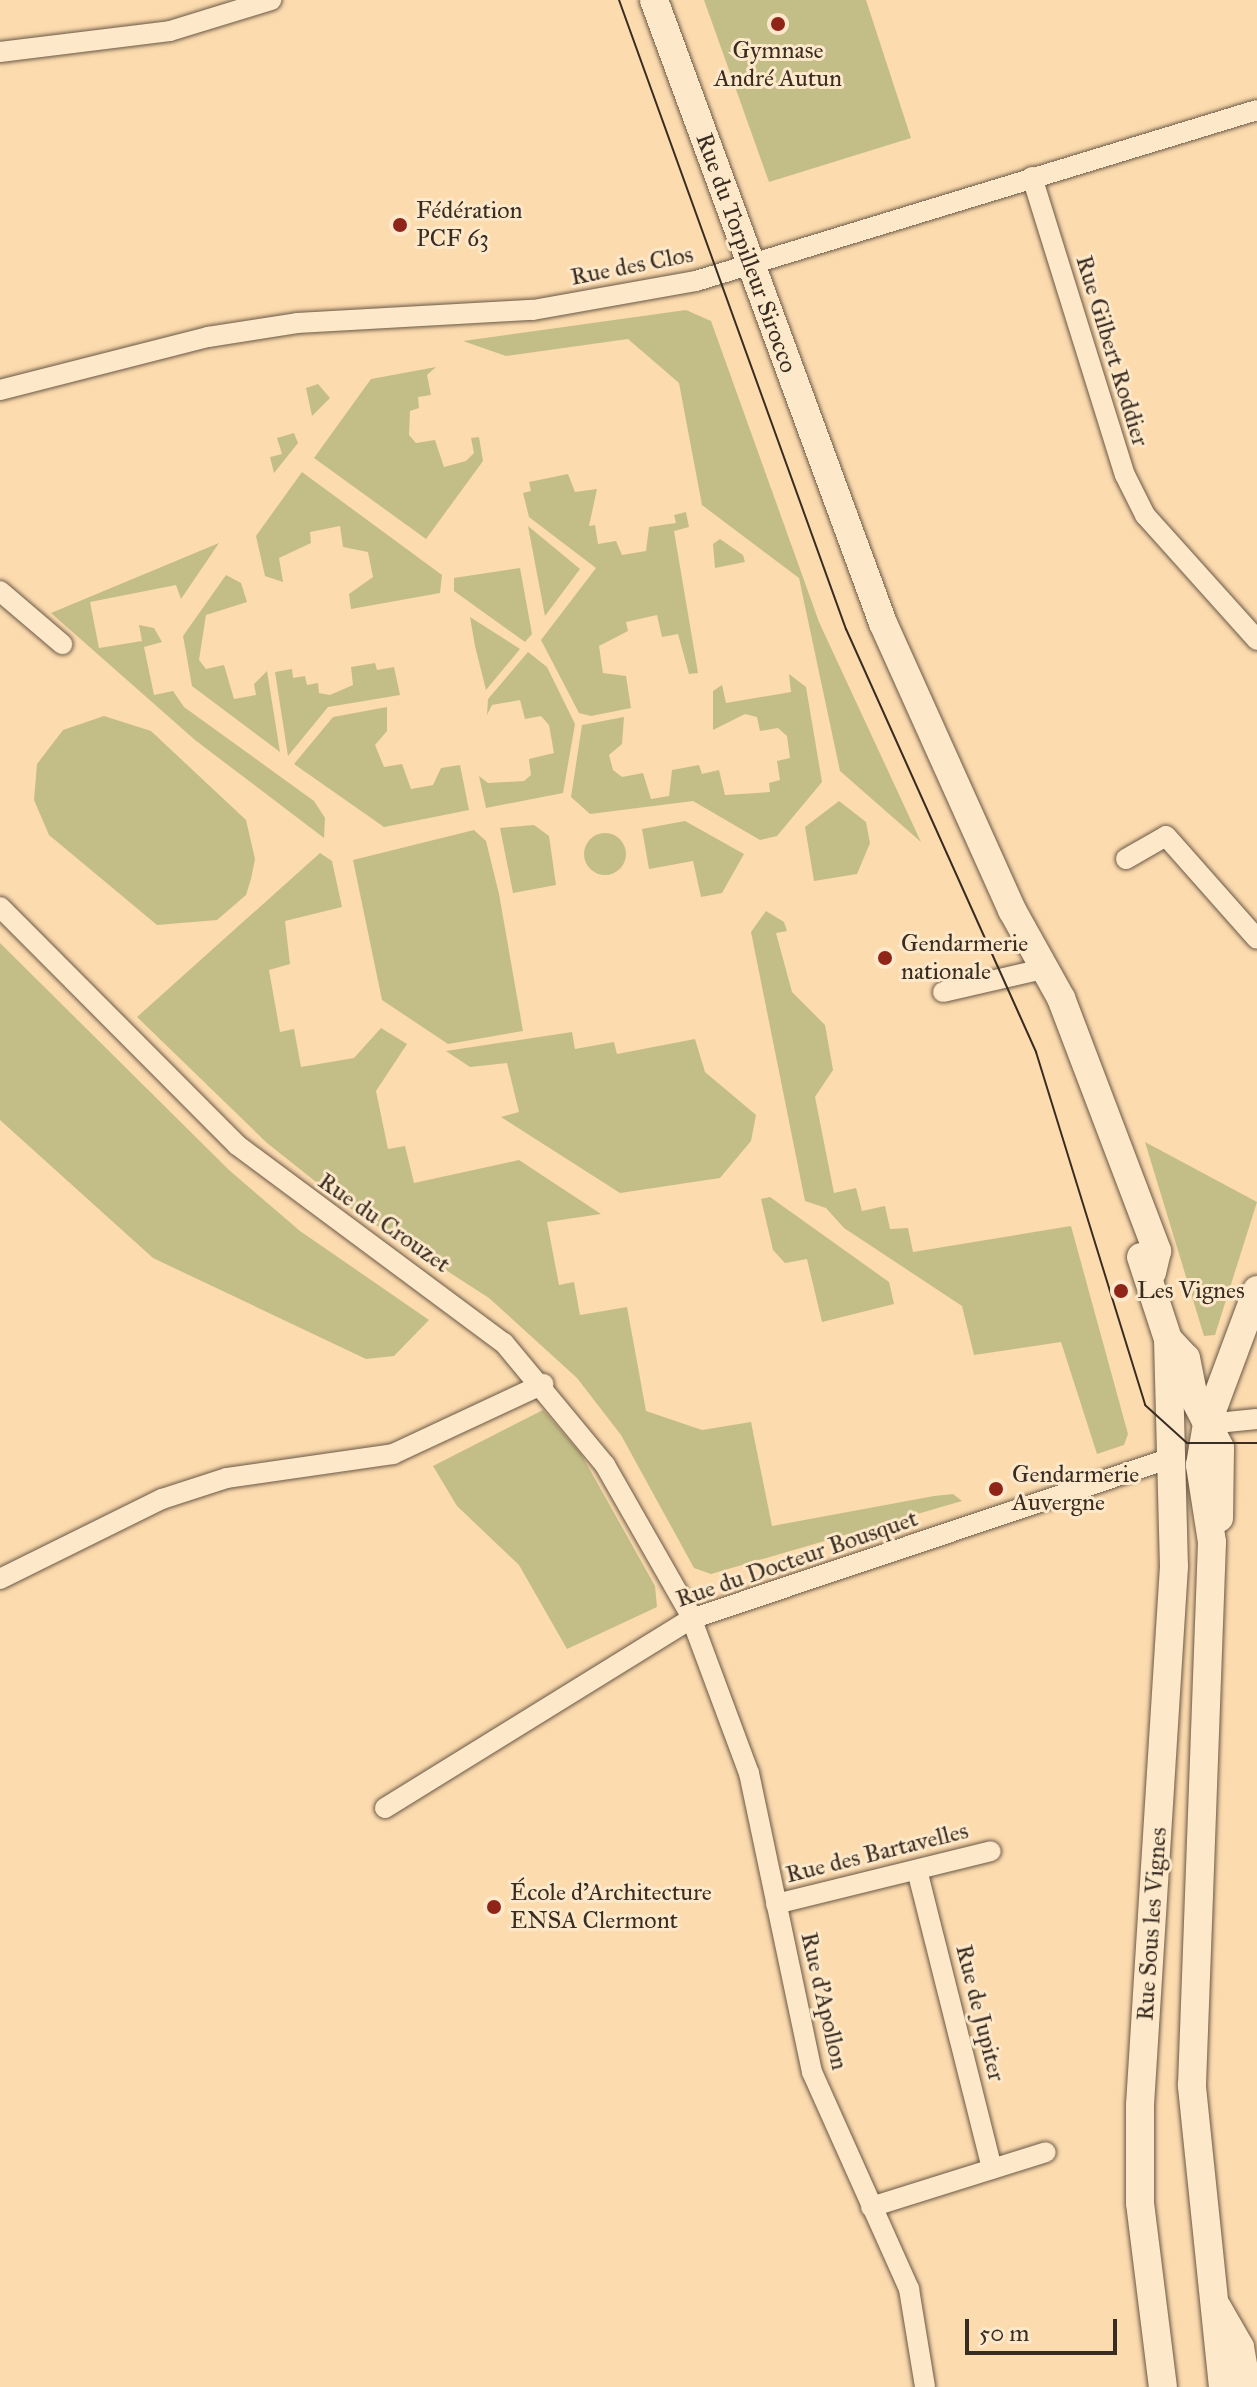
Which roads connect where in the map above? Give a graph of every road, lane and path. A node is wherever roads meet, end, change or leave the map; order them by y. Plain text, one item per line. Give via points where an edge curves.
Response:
1 (271, 0) edge
2 (654, 0) edge
3 (670, 0) edge
4 (0, 52) edge
5 (1257, 110) edge
6 (1032, 177) junction
7 (758, 260) junction
8 (0, 390) edge
9 (0, 591) edge
10 (1257, 640) edge
11 (62, 644) dead end
12 (1126, 859) dead end
13 (0, 907) edge
14 (1257, 939) edge
15 (1042, 959) junction
16 (943, 992) dead end
17 (1257, 1290) edge
18 (1177, 1348) junction
19 (1234, 1349) junction
20 (543, 1384) junction
21 (1257, 1419) edge
22 (1207, 1424) junction
23 (1168, 1459) junction
24 (1212, 1542) junction
25 (0, 1579) edge
26 (691, 1619) junction
27 (385, 1808) dead end
28 (991, 1851) dead end
29 (917, 1870) junction
30 (776, 1904) junction
31 (1046, 2152) dead end
32 (992, 2169) junction
33 (871, 2207) junction
34 (1212, 2301) junction
35 (925, 2387) edge
36 (1163, 2387) edge
37 (1223, 2387) edge
38 (1247, 2387) edge

1 - 4 street via 170,31
2 - 7 street, Rue du Torpilleur Sirocco
3 - 7 street, Rue du Torpilleur Sirocco
5 - 6 street, Rue des Clos
6 - 7 street, Rue des Clos
6 - 10 street, Rue Gilbert Roddier via 1104,425 1125,475 1145,515
7 - 8 street, Rue des Clos via 589,303 297,323 208,337
7 - 15 street, Rue du Torpilleur Sirocco via 839,506 909,684 1007,889 1016,919
9 - 11 street
12 - 14 street via 1166,836
13 - 20 street, Rue du Crouzet via 237,1145 455,1305
15 - 16 street
15 - 18 street, Rue du Torpilleur Sirocco via 1157,1251 1152,1272
17 - 19 street, Rue Sous les Vignes
18 - 19 street via 1221,1360
18 - 22 street, Rue du Torpilleur Sirocco
18 - 23 street, Rue du Torpilleur Sirocco
19 - 22 street, Rue Sous les Vignes
20 - 25 street via 393,1454 227,1478 162,1499
20 - 26 street, Rue du Crouzet via 613,1476
21 - 22 street
22 - 23 street, Rue Sous les Vignes
22 - 24 street, Rue Sous les Vignes via 1200,1465
23 - 24 street, Rue Sous les Vignes via 1186,1479
23 - 26 street, Rue du Docteur Bousquet
23 - 36 street, Rue Sous les Vignes via 1172,1653 1140,2105 1140,2203
24 - 34 street, Rue Sous les Vignes via 1191,2045
26 - 27 street, Rue du Docteur Bousquet
26 - 30 street, Rue d'Apollon via 759,1805
28 - 29 street, Rue des Bartavelles
29 - 30 street, Rue des Bartavelles
29 - 32 street, Rue de Jupiter
30 - 33 street, Rue d'Apollon via 812,2072
31 - 32 street
32 - 33 street
33 - 35 street, Rue d'Apollon via 909,2289
34 - 37 street, Rue Sous les Vignes
34 - 38 street via 1240,2347

